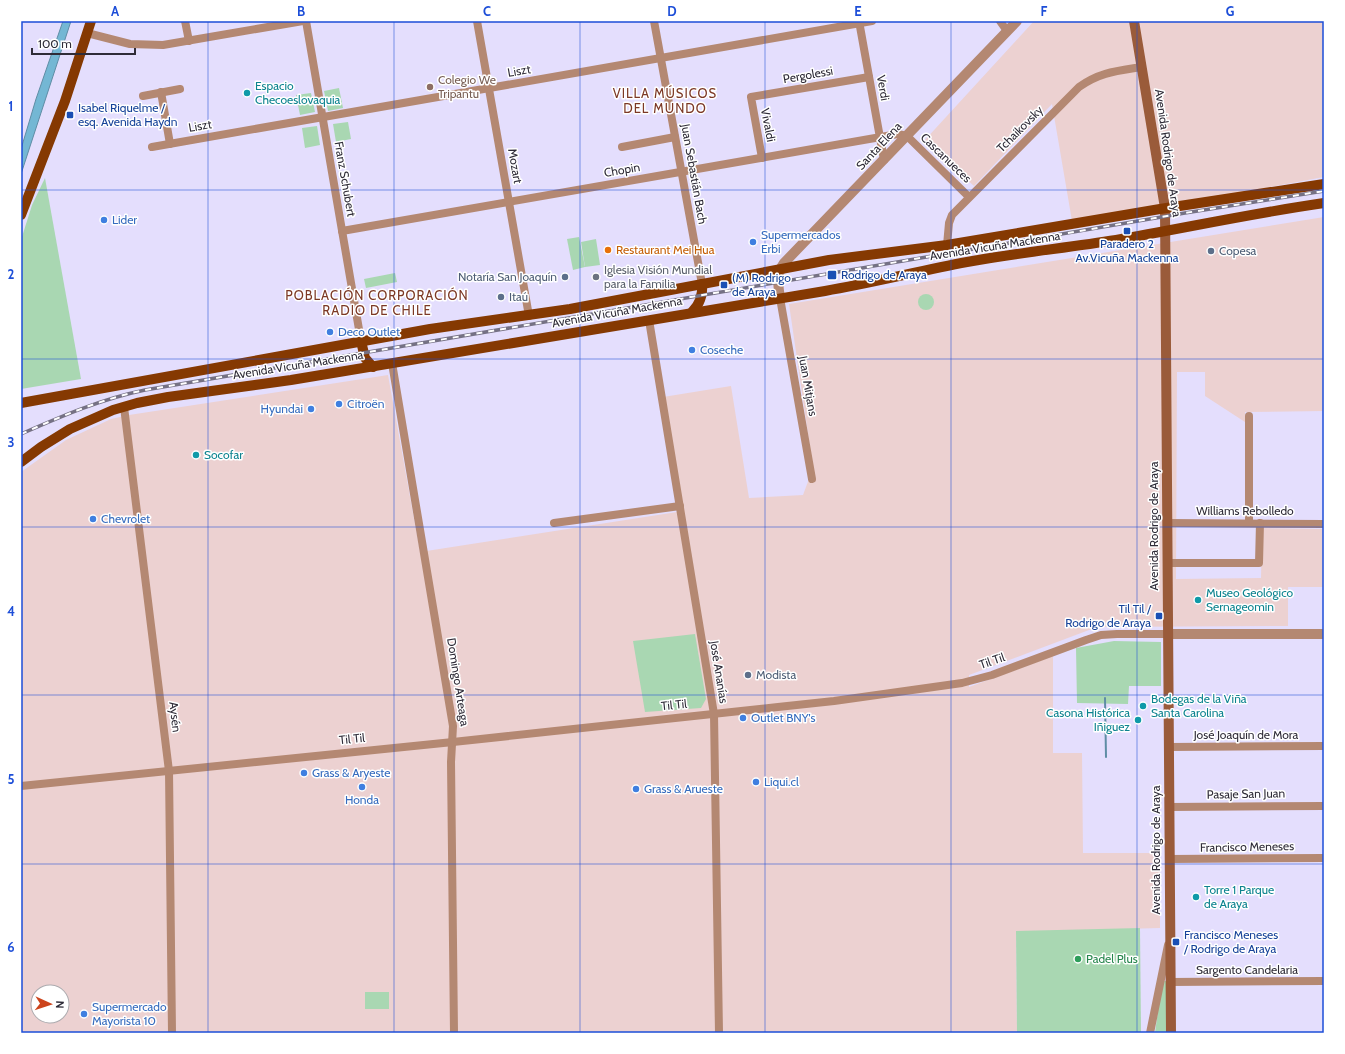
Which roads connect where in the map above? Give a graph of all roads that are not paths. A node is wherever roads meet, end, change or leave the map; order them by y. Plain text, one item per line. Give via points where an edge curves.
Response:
1 (91, 21) edge
2 (185, 21) edge
3 (304, 21) edge
4 (477, 21) edge
5 (654, 21) edge
6 (872, 21) edge
7 (1000, 21) edge
8 (1017, 21) edge
9 (1134, 21) edge
10 (859, 22) edge
11 (1008, 31) junction
12 (87, 33) junction
13 (189, 41) junction
14 (661, 58) junction
15 (1142, 68) junction
16 (869, 77) junction
17 (489, 88) junction
18 (180, 89) dead end
19 (161, 92) junction
20 (143, 96) dead end
21 (750, 97) joint
22 (323, 117) junction
23 (906, 136) junction
24 (675, 137) junction
25 (880, 137) junction
26 (170, 144) junction
27 (152, 147) dead end
28 (622, 147) dead end
29 (762, 158) junction
30 (884, 160) junction
31 (681, 172) junction
32 (1324, 184) edge
33 (969, 197) junction
34 (509, 202) junction
35 (1324, 202) edge
36 (1165, 208) junction
37 (21, 215) edge
38 (342, 231) junction
39 (1165, 232) junction
40 (947, 245) junction
41 (780, 269) junction
42 (702, 284) junction
43 (780, 298) junction
44 (692, 312) junction
45 (529, 316) junction
46 (649, 320) junction
47 (361, 341) junction
48 (392, 363) junction
49 (373, 367) junction
50 (21, 403) edge
51 (124, 407) junction
52 (1249, 416) dead end
53 (21, 461) edge
54 (812, 479) dead end
55 (680, 506) junction
56 (554, 523) dead end
57 (1167, 523) junction
58 (1249, 523) junction
59 (1260, 523) junction
60 (1324, 524) edge
61 (1167, 563) junction
62 (1168, 634) junction
63 (1324, 634) edge
64 (714, 714) junction
65 (453, 742) junction
66 (1324, 746) edge
67 (1169, 747) junction
68 (169, 771) junction
69 (21, 786) edge
70 (1324, 806) edge
71 (1169, 807) junction
72 (1324, 858) edge
73 (1169, 860) junction
74 (1170, 934) junction
75 (1170, 982) junction
76 (1324, 982) edge
77 (172, 1033) edge
78 (454, 1033) edge
79 (719, 1033) edge
80 (1150, 1033) edge
81 (1171, 1033) edge

1 - 12 main road
2 - 13 street
3 - 13 street
3 - 22 street, Franz Schubert
4 - 17 street, Mozart
5 - 14 street, Juan Sebastián Bach
6 - 10 street, Liszt
7 - 11 street
8 - 11 street, Santa Elena
9 - 15 main road, Avenida Rodrigo de Araya
10 - 14 street, Liszt
10 - 16 street, Verdi
11 - 23 street, Santa Elena
12 - 13 street via 141,45
12 - 37 main road via 65,101
14 - 17 street, Liszt
14 - 24 street, Juan Sebastián Bach
15 - 33 street, Tchaikovsky via 1101,74 1079,87
15 - 36 main road, Avenida Rodrigo de Araya
16 - 21 street, Pergolessi
16 - 25 street, Verdi
17 - 22 street, Liszt
17 - 34 street, Mozart
18 - 19 street
19 - 20 street
19 - 26 street
21 - 29 street, Vivaldi
22 - 26 street, Liszt
22 - 38 street, Franz Schubert
23 - 25 street, Chopin via 898,134
23 - 30 street, Santa Elena
23 - 33 street, Cascanueces
24 - 28 street
24 - 31 street, Juan Sebastián Bach
25 - 29 street, Chopin
25 - 30 street, Verdi
26 - 27 street, Liszt
29 - 31 street, Chopin
30 - 41 street, Santa Elena
31 - 34 street, Chopin
31 - 42 street, Juan Sebastián Bach
32 - 36 main road, Avenida Vicuña Mackenna
33 - 40 street, Tchaikovsky via 952,215
34 - 38 street, Chopin
34 - 45 street, Mozart
35 - 39 main road, Avenida Vicuña Mackenna
36 - 39 main road, Avenida Rodrigo de Araya
36 - 40 main road, Avenida Vicuña Mackenna
38 - 47 street, Franz Schubert
39 - 43 main road, Avenida Vicuña Mackenna via 967,262
39 - 57 main road, Avenida Rodrigo de Araya
40 - 41 main road, Avenida Vicuña Mackenna via 854,256
41 - 42 main road, Avenida Vicuña Mackenna
41 - 43 street
42 - 44 main road via 700,301
42 - 45 main road, Avenida Vicuña Mackenna
43 - 44 main road, Avenida Vicuña Mackenna
43 - 54 street, Juan Mitjans
44 - 46 main road, Avenida Vicuña Mackenna
45 - 47 main road, Avenida Vicuña Mackenna
46 - 48 main road, Avenida Vicuña Mackenna
46 - 55 street, José Ananías
47 - 49 main road via 365,358
47 - 50 main road, Avenida Vicuña Mackenna
48 - 49 main road, Avenida Vicuña Mackenna
48 - 65 street, Domingo Arteaga via 454,726
49 - 51 main road, Avenida Vicuña Mackenna via 168,397
51 - 53 main road, Avenida Vicuña Mackenna via 70,429
51 - 68 street, Aysén
52 - 58 street
55 - 56 street
55 - 64 street, José Ananías
57 - 58 street, Williams Rebolledo
57 - 61 main road, Avenida Rodrigo de Araya
58 - 59 street, Williams Rebolledo
59 - 60 street, Williams Rebolledo
59 - 61 street via 1259,563
61 - 62 main road, Avenida Rodrigo de Araya
62 - 63 street, Til Til
62 - 64 street, Til Til via 1102,635 966,682 834,701
62 - 67 main road, Avenida Rodrigo de Araya
64 - 65 street, Til Til
64 - 79 street, José Ananías
65 - 68 street, Til Til
65 - 78 street, Domingo Arteaga
66 - 67 street, José Joaquín de Mora
67 - 71 main road, Avenida Rodrigo de Araya
68 - 69 street, Til Til
68 - 77 street, Aysén
70 - 71 street, Pasaje San Juan
71 - 73 main road, Avenida Rodrigo de Araya
72 - 73 street, Francisco Meneses
73 - 74 main road, Avenida Rodrigo de Araya
74 - 75 main road, Avenida Rodrigo de Araya
74 - 80 street
75 - 76 street, Sargento Candelaria
75 - 81 main road, Avenida Rodrigo de Araya

